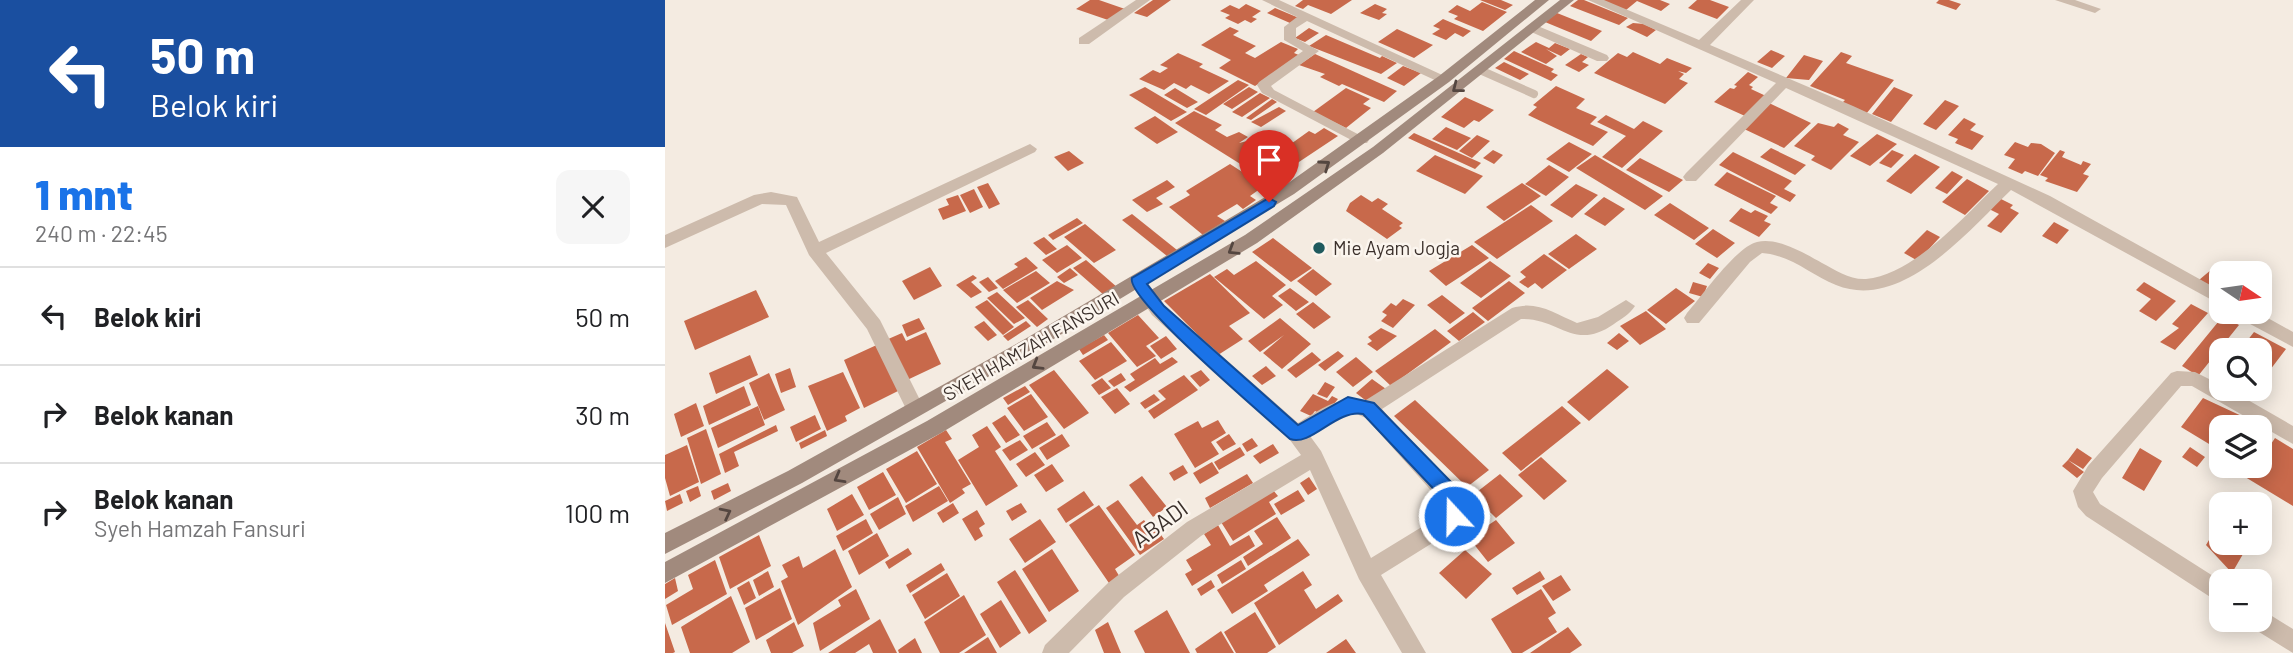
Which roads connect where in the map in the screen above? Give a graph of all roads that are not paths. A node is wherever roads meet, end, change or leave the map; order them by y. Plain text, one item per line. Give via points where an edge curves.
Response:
1 (1144, 0) edge
2 (1268, 0) edge
3 (1543, 0) edge
4 (1567, 0) edge
5 (1594, 0) edge
6 (1748, 0) edge
7 (2061, 0) edge
8 (2095, 9) dead end
9 (1306, 16) junction
10 (1533, 28) junction
11 (1084, 41) dead end
12 (1702, 45) junction
13 (1602, 58) dead end
14 (1480, 70) junction
15 (1444, 79) junction
16 (1785, 81) junction
17 (1534, 94) dead end
18 (1362, 140) junction
19 (1030, 149) dead end
20 (1691, 177) dead end
21 (2009, 183) junction
22 (665, 242) edge
23 (815, 251) junction
24 (1138, 282) junction
25 (2209, 292) edge
26 (1152, 300) junction
27 (1626, 306) dead end
28 (1693, 318) dead end
29 (2264, 324) edge
30 (2293, 340) edge
31 (918, 407) junction
32 (1368, 408) junction
33 (934, 427) junction
34 (1297, 434) junction
35 (2293, 436) edge
36 (1314, 457) junction
37 (665, 544) edge
38 (1367, 572) junction
39 (665, 573) edge
40 (2209, 586) edge
41 (2272, 628) edge
42 (2293, 642) edge
43 (1053, 653) edge
44 (1415, 653) edge

1 - 11 street
2 - 9 street
3 - 15 main road, SYEH HAMZAH FANSURI
4 - 10 main road, SYEH HAMZAH FANSURI
5 - 12 street
6 - 12 street
7 - 8 street
9 - 15 street
9 - 18 street via 1290,27 1290,40 1312,51 1264,85 1269,93
10 - 13 street
10 - 14 main road, SYEH HAMZAH FANSURI
12 - 16 street
14 - 17 lane
14 -> 26 main road, SYEH HAMZAH FANSURI via 1313,198
15 - 18 main road, SYEH HAMZAH FANSURI
16 - 20 street
16 - 21 street
24 -> 18 main road, SYEH HAMZAH FANSURI
19 - 23 street
21 - 25 street
21 - 28 street via 1918,266 1883,284 1846,283 1783,251 1759,247
22 - 23 street via 771,197 792,201
23 - 31 street via 874,325
24 - 26 street
24 - 31 main road, SYEH HAMZAH FANSURI
26 -> 33 main road, SYEH HAMZAH FANSURI
26 - 34 street
27 - 32 street via 1585,332 1537,312 1518,313
29 - 30 street
31 - 33 main road
37 -> 31 main road, SYEH HAMZAH FANSURI
32 - 34 street via 1348,404
32 - 38 street via 1456,505 1451,520
33 -> 39 main road, SYEH HAMZAH FANSURI
34 - 36 street
35 - 40 street via 2195,379 2177,378 2083,491 2093,510
36 - 38 street
36 - 43 street, ABADI via 1194,529 1116,590
38 - 44 street
41 - 42 street

